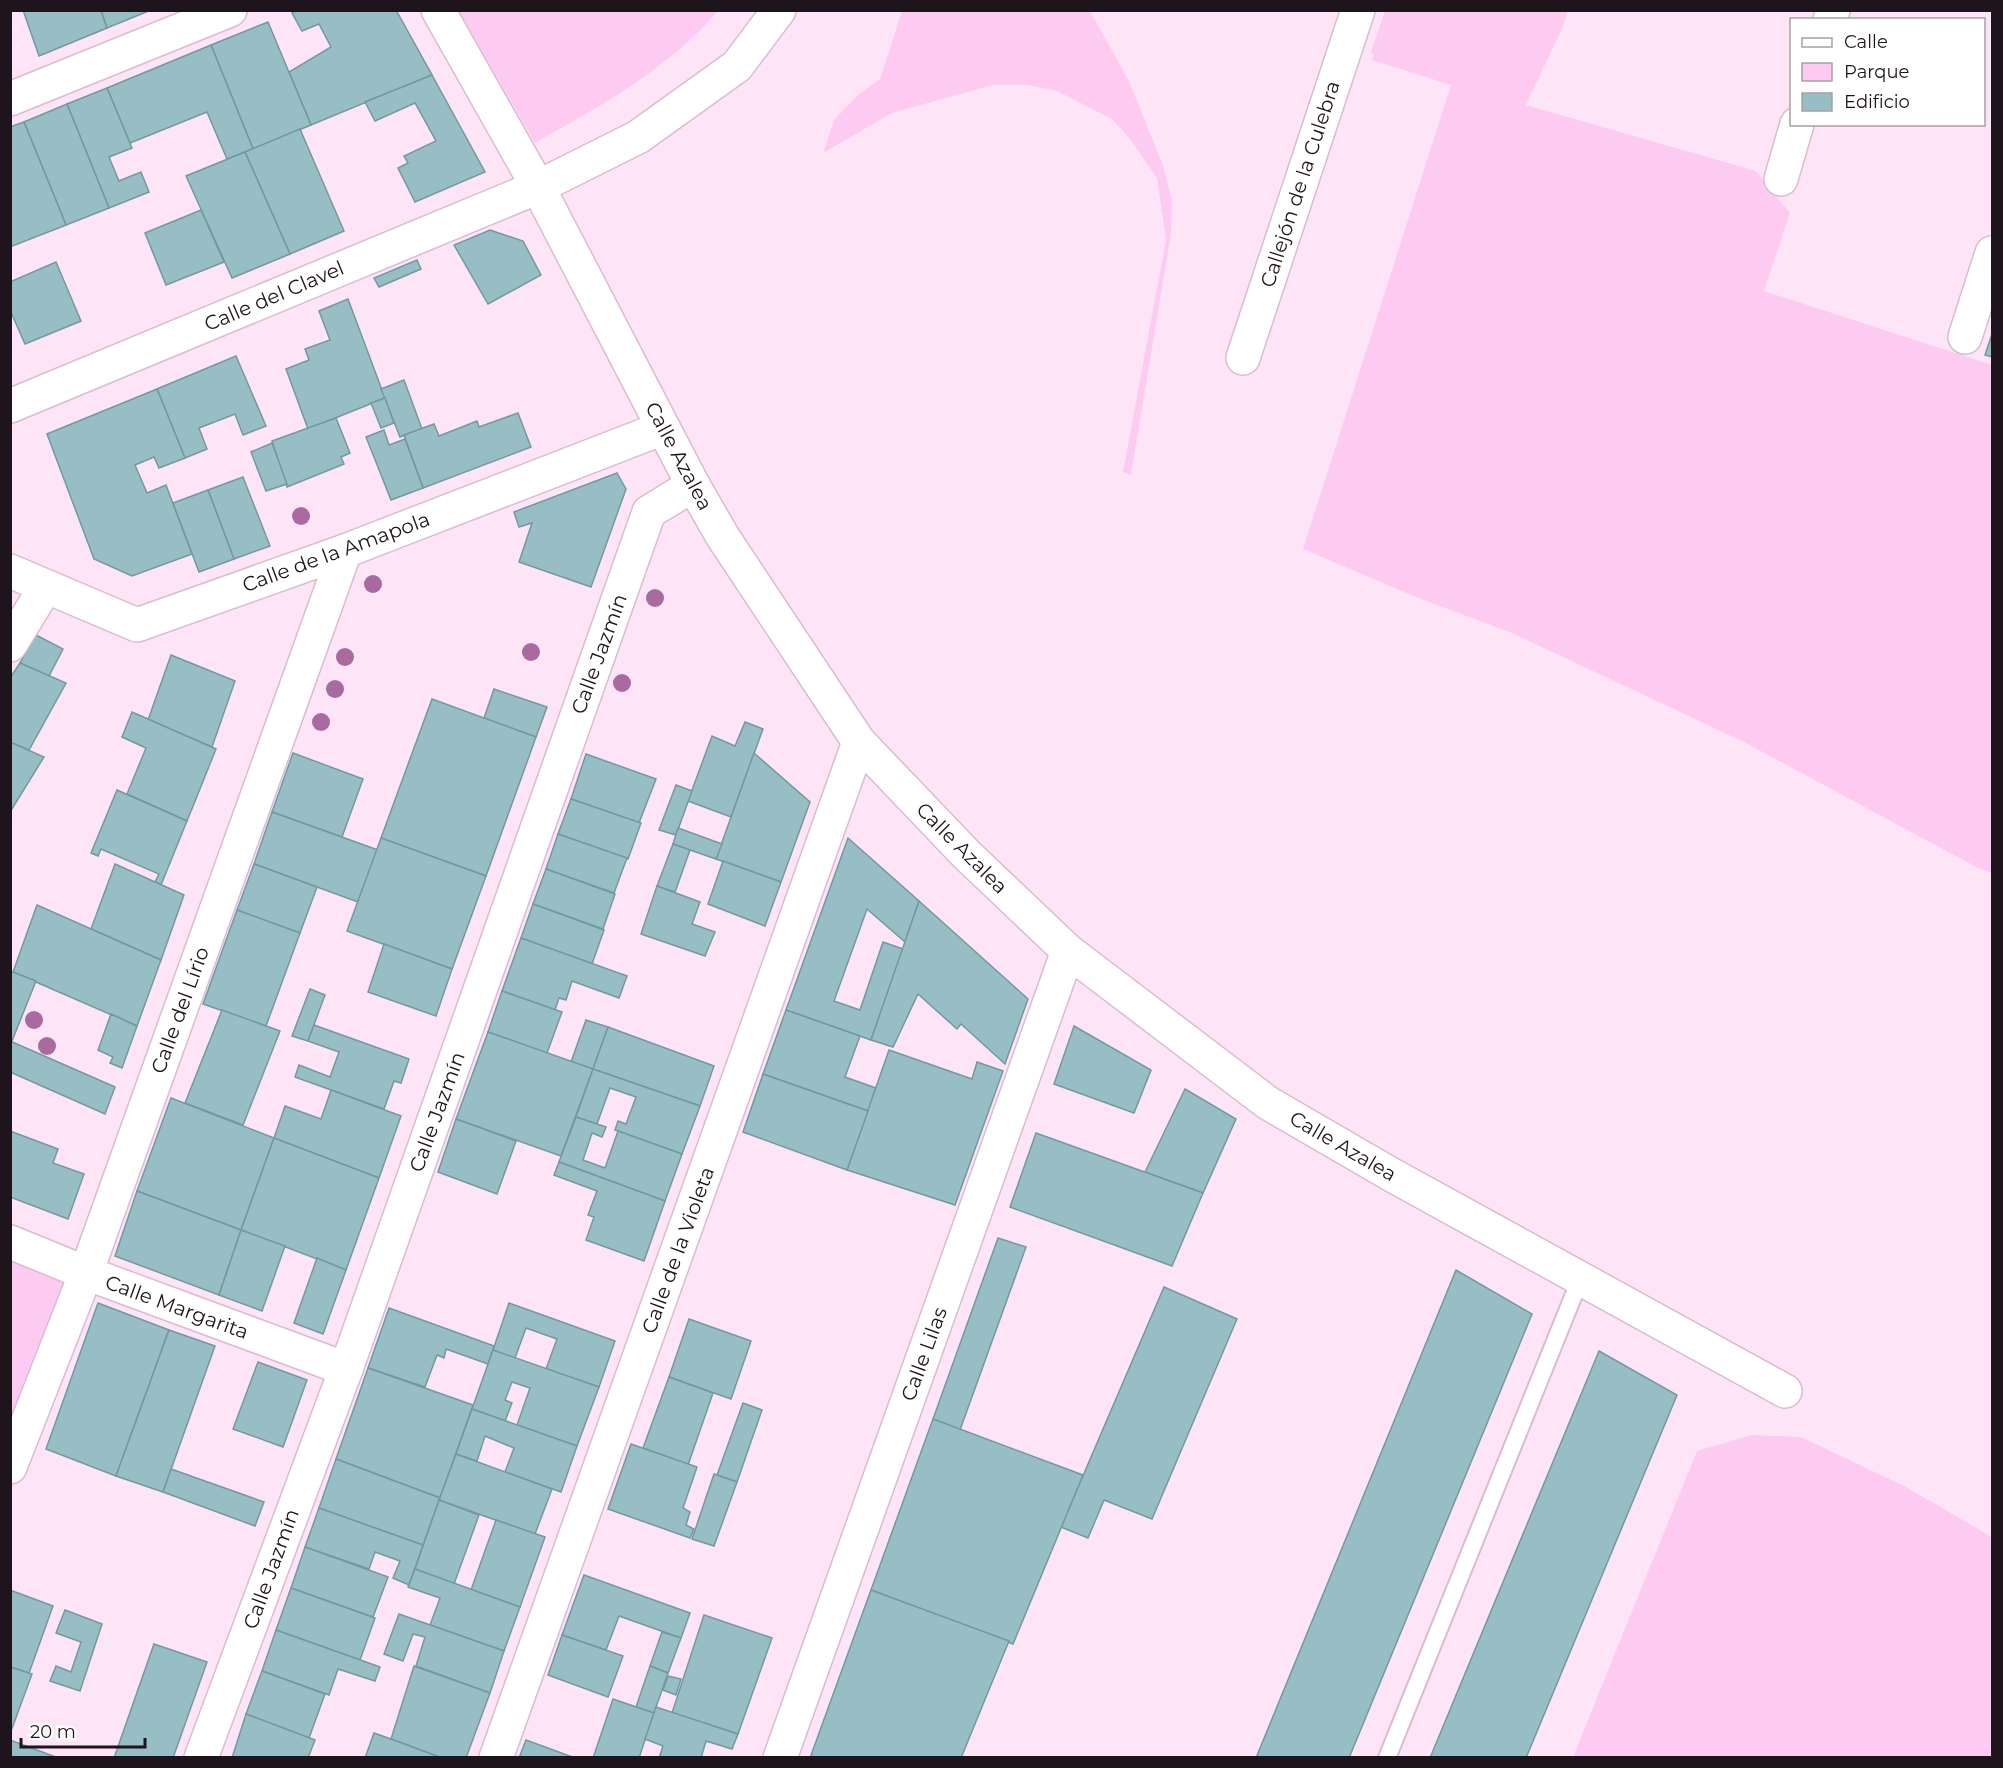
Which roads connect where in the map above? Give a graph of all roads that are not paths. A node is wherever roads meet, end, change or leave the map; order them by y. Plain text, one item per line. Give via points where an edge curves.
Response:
1 (230, 10) edge
2 (438, 10) edge
3 (779, 10) edge
4 (1358, 10) edge
5 (10, 99) edge
6 (1796, 126) edge
7 (1781, 179) dead end
8 (538, 187) junction
9 (1992, 253) edge
10 (1965, 337) dead end
11 (1243, 358) dead end
12 (10, 406) edge
13 (663, 428) junction
14 (693, 485) junction
15 (345, 551) junction
16 (10, 571) edge
17 (45, 588) junction
18 (10, 645) edge
19 (859, 742) junction
20 (1068, 951) junction
21 (10, 1242) edge
22 (86, 1273) junction
23 (1581, 1277) junction
24 (346, 1369) junction
25 (1785, 1391) dead end
26 (10, 1467) edge
27 (201, 1758) edge
28 (496, 1758) edge
29 (780, 1758) edge
30 (1387, 1758) edge

1 - 5 street
2 - 8 street, Calle Azalea
3 - 8 street, Calle del Clavel via 737,66 639,137
4 - 11 street, Callejón de la Culebra
6 - 7 street
8 - 12 street, Calle del Clavel
8 - 13 street, Calle Azalea
9 - 10 street
13 - 14 street, Calle Azalea
13 - 15 street, Calle de la Amapola
14 - 19 street, Calle Azalea via 723,537
14 - 24 street, Calle Jazmín via 649,512
15 - 17 street, Calle de la Amapola via 137,625
15 - 22 street, Calle del Lírio
16 - 17 street, Calle de la Amapola
17 - 18 street
19 - 20 street, Calle Azalea via 966,854
19 - 28 street, Calle de la Violeta
20 - 23 street, Calle Azalea via 1268,1103
20 - 29 street, Calle Lilas
21 - 22 street, Calle Margarita
22 - 24 street, Calle Margarita
22 - 26 street, Calle del Lírio
23 - 25 street, Calle Azalea
23 - 30 lane
24 - 27 street, Calle Jazmín

